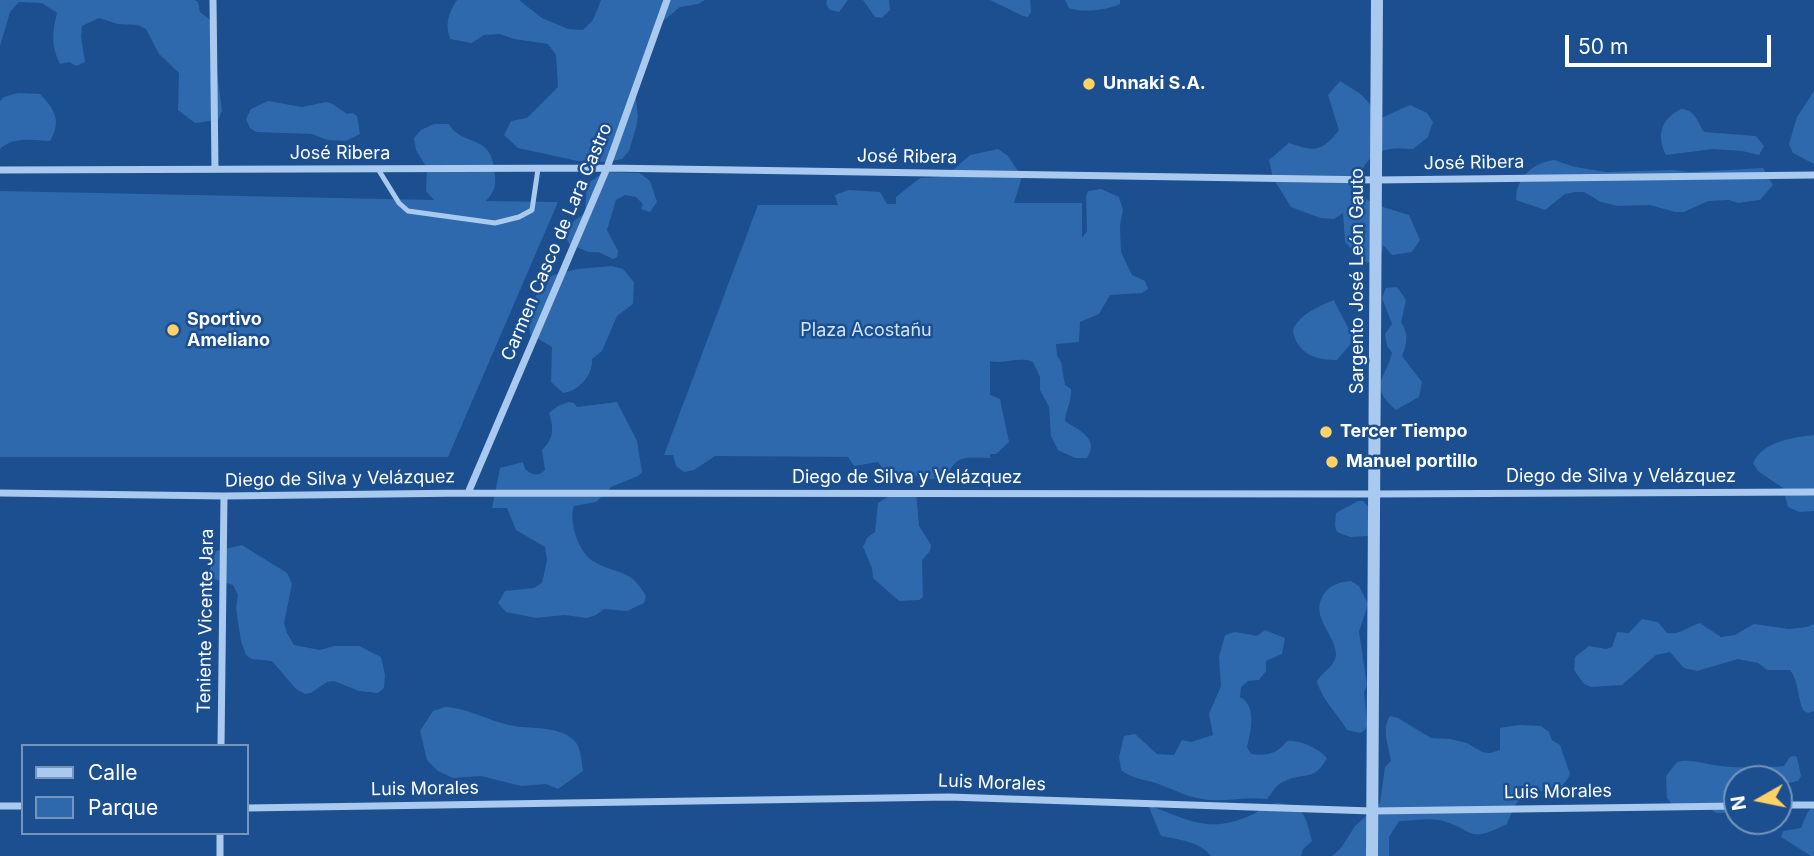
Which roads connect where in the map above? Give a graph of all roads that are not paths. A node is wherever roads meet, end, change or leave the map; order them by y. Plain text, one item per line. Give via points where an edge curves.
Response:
1 (213, 0) edge
2 (667, 0) edge
3 (1377, 0) edge
4 (607, 168) junction
5 (215, 169) junction
6 (378, 169) junction
7 (538, 169) junction
8 (0, 170) edge
9 (1814, 175) edge
10 (1376, 180) junction
11 (468, 492) junction
12 (1814, 492) edge
13 (0, 493) edge
14 (1374, 494) junction
15 (224, 496) junction
16 (221, 744) edge
17 (1814, 804) edge
18 (1793, 805) edge
19 (0, 806) edge
20 (21, 806) edge
21 (1723, 806) edge
22 (248, 808) edge
23 (1372, 811) junction
24 (220, 835) edge
25 (219, 856) edge
26 (1371, 856) edge

1 - 5 street
2 - 4 street, Carmen Casco de Lara Castro
3 - 10 street, Sargento José León Gauto
4 - 7 street, José Ribera
4 - 10 street, José Ribera
4 - 11 street, Carmen Casco de Lara Castro
5 - 6 street, José Ribera
5 - 8 street, José Ribera
6 - 7 street, José Ribera
6 - 7 lane via 408,211 495,223 532,210
9 - 10 street, José Ribera
10 - 14 street, Sargento José León Gauto
11 - 14 street, Diego de Silva y Velázquez
11 - 15 street, Diego de Silva y Velázquez
12 - 14 street, Diego de Silva y Velázquez
13 - 15 street, Diego de Silva y Velázquez
14 - 23 street, Sargento José León Gauto
15 - 16 street, Teniente Vicente Jara
17 - 18 street
19 - 20 street
21 - 23 street, Luis Morales
22 - 23 street, Luis Morales via 949,797
23 - 26 street, Sargento José León Gauto
24 - 25 street

